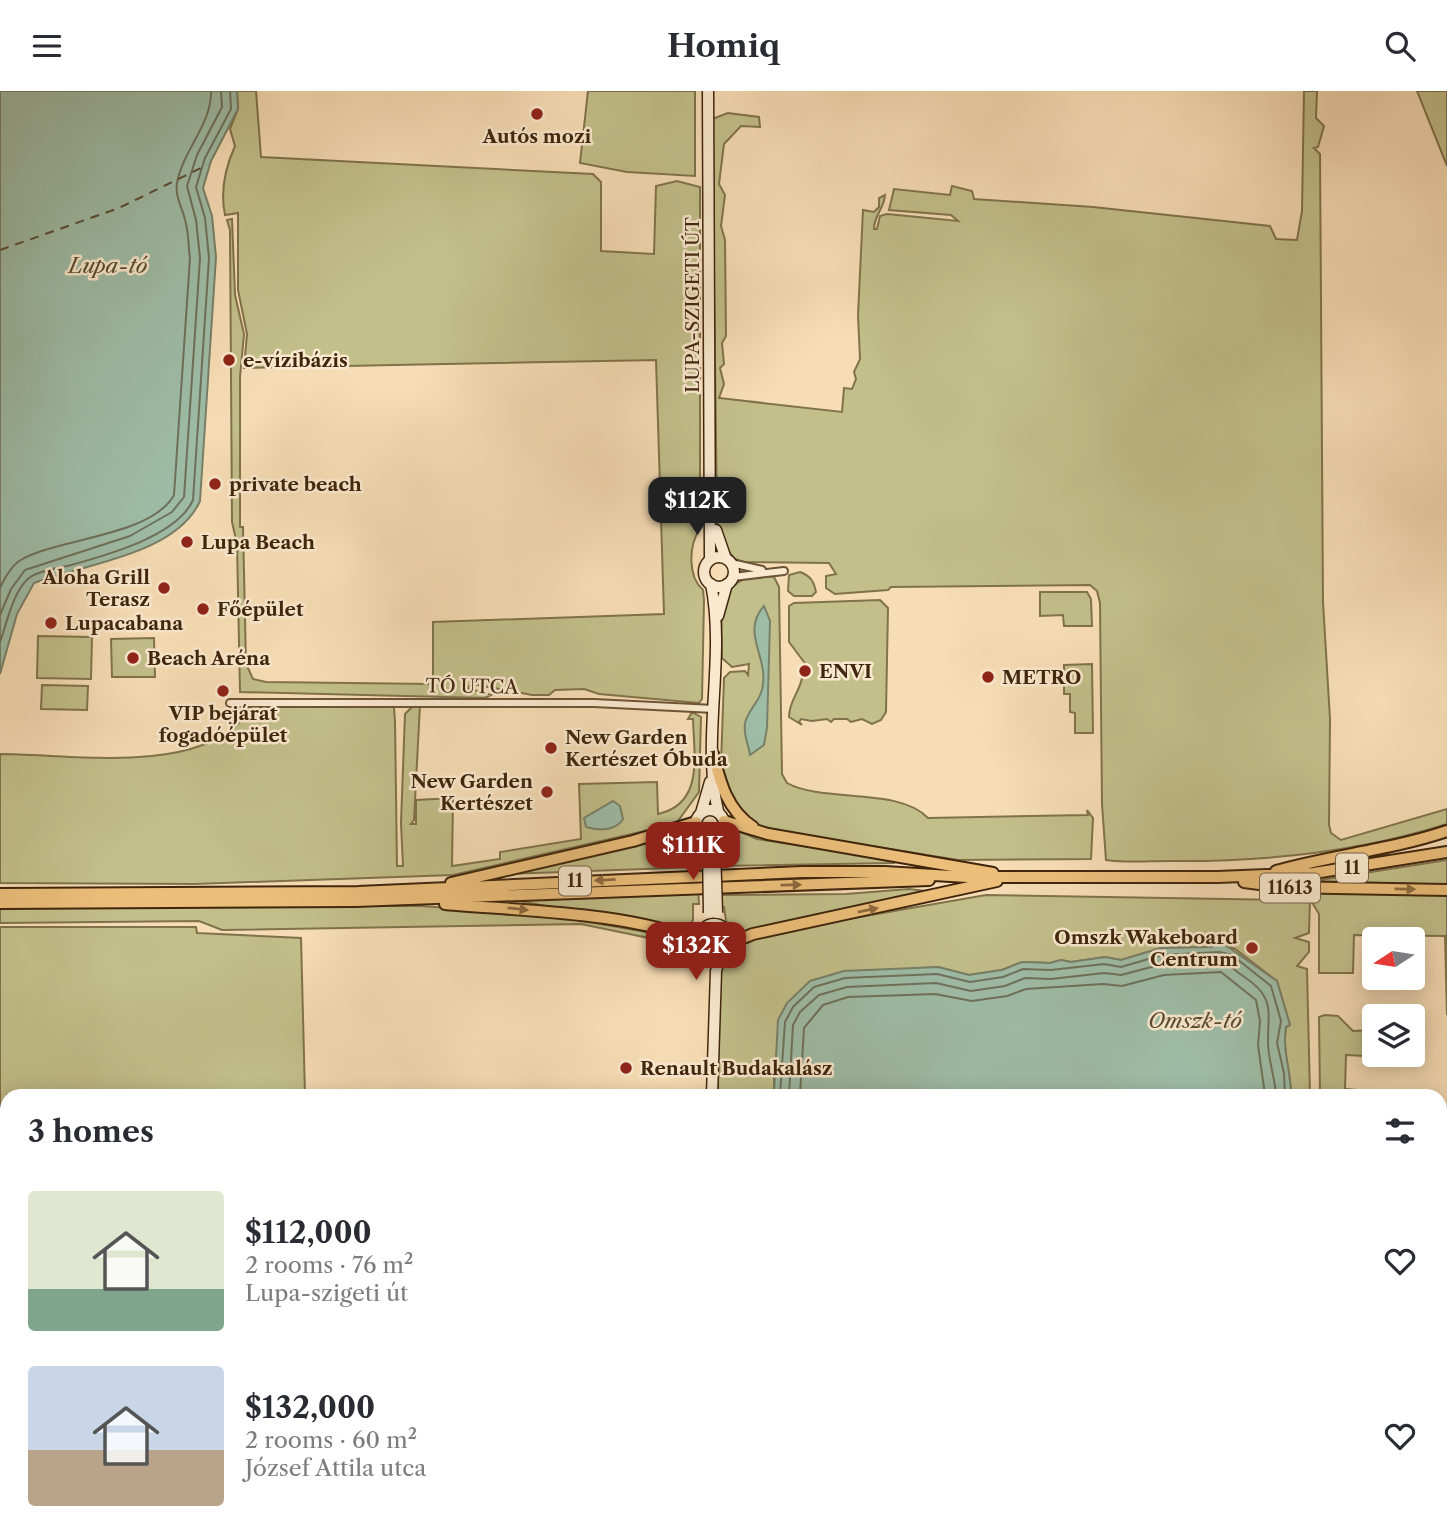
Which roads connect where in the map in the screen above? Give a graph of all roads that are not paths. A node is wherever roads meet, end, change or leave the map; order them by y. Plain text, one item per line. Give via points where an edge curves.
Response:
1 (708, 91) edge
2 (712, 518) junction
3 (710, 560) junction
4 (729, 561) junction
5 (784, 571) dead end
6 (770, 572) junction
7 (730, 580) junction
8 (711, 584) junction
9 (716, 644) junction
10 (230, 703) dead end
11 (714, 709) junction
12 (713, 754) junction
13 (721, 816) junction
14 (699, 817) junction
15 (1447, 831) edge
16 (768, 834) junction
17 (704, 836) junction
18 (717, 836) junction
19 (711, 849) junction
20 (1447, 852) edge
21 (1256, 876) junction
22 (1010, 877) junction
23 (1218, 877) junction
24 (1447, 890) edge
25 (0, 894) edge
26 (427, 894) junction
27 (0, 904) edge
28 (713, 913) junction
29 (706, 926) junction
30 (721, 926) junction
31 (702, 945) junction
32 (724, 947) junction
33 (714, 1009) junction
34 (712, 1089) edge

1 - 2 street, LUPA-SZIGETI ÚT
2 - 3 street, LUPA-SZIGETI ÚT
2 - 4 street, LUPA-SZIGETI ÚT
3 - 4 street
3 - 8 street, LUPA-SZIGETI ÚT via 704,572
4 - 6 street
4 - 7 street, LUPA-SZIGETI ÚT
5 - 6 street
6 - 7 street
7 - 8 street
7 - 9 street, LUPA-SZIGETI ÚT via 719,609
8 - 9 street, LUPA-SZIGETI ÚT
9 - 11 street, LUPA-SZIGETI ÚT
10 - 11 street, TÓ UTCA via 594,703
11 - 12 street, LUPA-SZIGETI ÚT
12 - 13 street, LUPA-SZIGETI ÚT
12 - 14 street, LUPA-SZIGETI ÚT via 708,794
12 - 16 main road via 727,798 741,819
13 - 14 street via 710,809
13 - 16 main road
13 - 18 street via 723,830
14 - 17 street via 698,830
14 - 26 main road via 633,841
15 - 21 main road via 1392,848
16 - 22 main road
17 - 18 street
17 - 19 street
18 - 19 street
19 - 28 street, bridge
20 - 21 main road, 11 via 1342,870
21 - 23 main road, 11
22 - 23 main road, 11
22 - 26 main road, 11
32 -> 22 main road via 753,934
23 -> 24 main road, 11613 via 1281,887
25 - 26 main road, 11
26 - 27 main road, 11
26 -> 31 main road via 446,904 518,908 662,928
28 - 29 street
28 - 30 street
29 - 30 street
29 - 31 street
30 - 32 street via 726,933
31 - 32 street via 713,952
31 - 33 street via 710,964
32 - 33 street via 716,971
33 - 34 street

